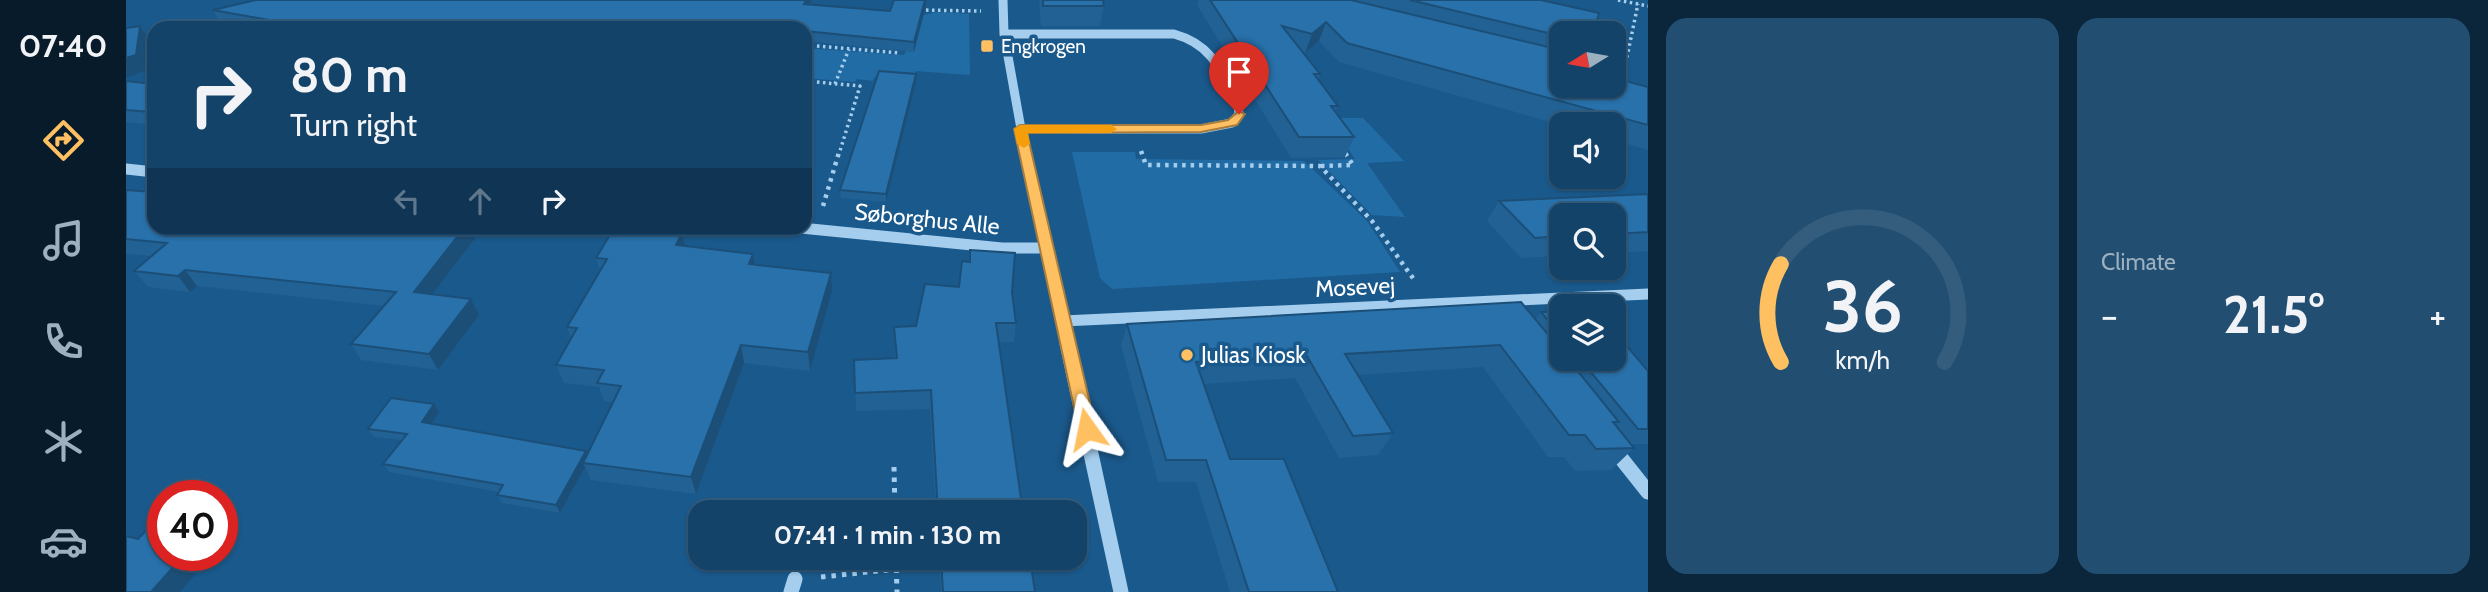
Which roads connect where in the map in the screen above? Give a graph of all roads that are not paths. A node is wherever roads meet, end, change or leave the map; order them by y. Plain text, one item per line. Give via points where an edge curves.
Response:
1 (1003, 6) edge
2 (1004, 34) junction
3 (1020, 129) junction
4 (126, 169) edge
5 (147, 171) edge
6 (812, 229) edge
7 (1048, 248) junction
8 (1648, 294) edge
9 (1063, 321) junction
10 (1606, 439) edge
11 (1648, 492) edge
12 (1121, 592) edge

1 - 2 street
2 - 3 street
2 - 3 street via 1191,37 1203,44 1239,114 1233,123 1201,129
3 - 7 street
4 - 5 street
6 - 7 street, Søborghus Alle via 1002,248
7 - 9 street
8 - 9 street, Mosevej via 1502,307 1431,304
9 - 12 street
10 - 11 street

